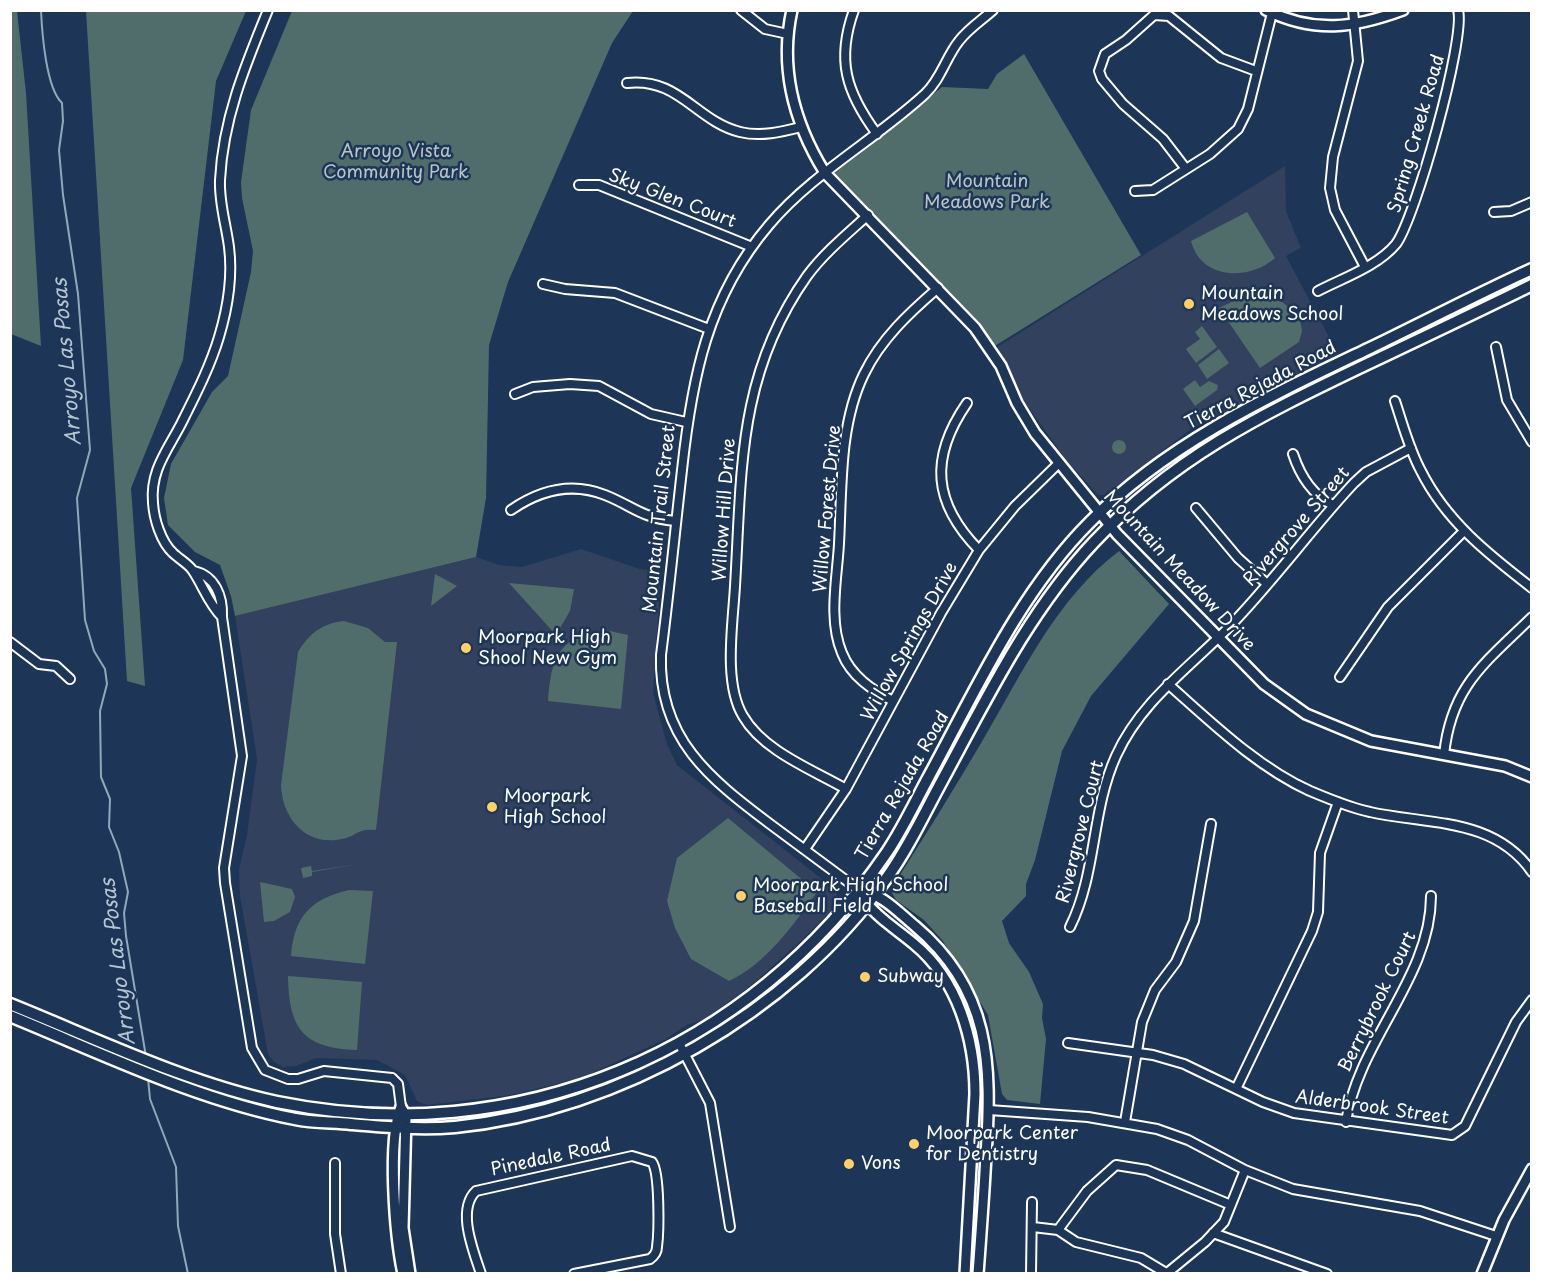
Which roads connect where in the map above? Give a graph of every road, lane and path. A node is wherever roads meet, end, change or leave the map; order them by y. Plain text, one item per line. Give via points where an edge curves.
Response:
1 (268, 10) edge
2 (741, 10) edge
3 (792, 10) edge
4 (854, 10) edge
5 (993, 10) edge
6 (1353, 10) edge
7 (1403, 10) edge
8 (1458, 10) edge
9 (1269, 12) edge
10 (1354, 26) junction
11 (788, 34) junction
12 (1256, 71) junction
13 (627, 83) dead end
14 (801, 127) junction
15 (877, 134) junction
16 (1186, 169) junction
17 (825, 173) junction
18 (579, 185) dead end
19 (1135, 191) dead end
20 (1532, 202) edge
21 (1494, 212) dead end
22 (868, 215) junction
23 (752, 247) junction
24 (1365, 267) junction
25 (1532, 269) edge
26 (543, 284) dead end
27 (1532, 285) edge
28 (938, 288) junction
29 (1318, 291) dead end
30 (709, 329) junction
31 (1496, 347) dead end
32 (514, 394) dead end
33 (1395, 401) dead end
34 (967, 403) dead end
35 (686, 422) junction
36 (1532, 442) edge
37 (1411, 448) junction
38 (1293, 454) dead end
39 (1059, 463) junction
40 (1333, 505) junction
41 (1196, 508) dead end
42 (512, 510) dead end
43 (1100, 512) junction
44 (675, 520) junction
45 (1110, 526) junction
46 (1463, 532) junction
47 (979, 550) junction
48 (1267, 584) junction
49 (1532, 588) edge
50 (1532, 617) edge
51 (1216, 638) junction
52 (10, 642) edge
53 (1340, 677) dead end
54 (70, 679) dead end
55 (1167, 684) junction
56 (893, 701) junction
57 (1444, 755) junction
58 (1532, 777) edge
59 (846, 789) junction
60 (1338, 802) junction
61 (1211, 824) dead end
62 (805, 849) junction
63 (1532, 872) edge
64 (859, 890) junction
65 (875, 893) junction
66 (1431, 896) dead end
67 (866, 905) junction
68 (1070, 927) dead end
69 (1532, 999) edge
70 (10, 1004) edge
71 (10, 1016) edge
72 (679, 1043) junction
73 (1068, 1043) dead end
74 (685, 1054) junction
75 (1136, 1054) junction
76 (1237, 1087) junction
77 (989, 1110) junction
78 (402, 1113) junction
79 (1125, 1122) junction
80 (1346, 1122) junction
81 (399, 1129) junction
82 (334, 1163) dead end
83 (1532, 1169) edge
84 (1245, 1170) junction
85 (1032, 1202) dead end
86 (1231, 1205) junction
87 (730, 1227) dead end
88 (1033, 1227) junction
89 (1059, 1230) junction
90 (1213, 1233) junction
91 (1496, 1236) junction
92 (1166, 1273) edge
93 (341, 1274) edge
94 (404, 1274) edge
95 (410, 1274) edge
96 (481, 1274) edge
97 (574, 1274) edge
98 (965, 1274) edge
99 (978, 1274) edge
100 (1031, 1274) edge
101 (1327, 1274) edge
102 (1482, 1274) edge

1 - 78 street via 235,91 220,178 230,272 226,311 210,362 180,427 163,453 153,484 153,503 171,552 194,571 210,578 223,603 242,756 224,868 252,1048 265,1070 288,1079 324,1071 392,1078 398,1084
2 - 11 street via 765,29
3 - 11 street, Mountain Meadow Drive
4 - 15 street via 845,46 847,78 855,102
5 - 15 street, Mountain Trail Street via 960,39 926,93
6 - 10 street
7 - 10 street
8 - 24 street, Spring Creek Road via 1459,35 1411,216 1389,251
9 - 10 street via 1313,24
9 - 12 street
10 - 24 street via 1358,61 1330,175 1335,210
11 - 14 street, Mountain Meadow Drive via 790,91
12 - 16 street via 1248,109 1238,129
12 - 16 street via 1221,58 1169,16 1159,14 1104,54 1099,68 1105,83 1163,139
13 - 14 street via 649,82 678,93 712,119 740,132 767,134
14 - 17 street, Mountain Meadow Drive
15 - 17 street, Mountain Trail Street
16 - 19 street via 1154,190
17 - 22 street, Mountain Meadow Drive
17 - 23 street, Mountain Trail Street via 793,200
18 - 23 street, Sky Glen Court via 599,185
20 - 21 street
22 - 28 street, Mountain Meadow Drive
22 - 59 street, Willow Hill Drive via 808,275 783,314 762,360 749,406 744,444 733,618 732,677 735,700 744,718 771,745
23 - 30 street, Mountain Trail Street
24 - 29 street, Spring Creek Road
25 - 43 main road, Tierra Rejada Road via 1220,424 1165,460
26 - 30 street via 615,293
27 - 45 main road, Tierra Rejada Road via 1225,435 1153,487
28 - 39 street, Mountain Meadow Drive via 990,349 1022,411
28 - 56 street, Willow Forest Drive via 888,337 864,374 850,417 844,458 835,606 837,635 849,667 860,680
30 - 35 street, Mountain Trail Street via 694,376
31 - 36 street via 1507,400
32 - 35 street via 533,387 599,386 651,414
33 - 37 street
34 - 47 street via 947,439 941,483 949,512
35 - 44 street, Mountain Trail Street
37 - 40 street, Rivergrove Street via 1366,472
37 - 46 street via 1427,483
38 - 40 street via 1304,480
39 - 43 street, Mountain Meadow Drive
39 - 47 street, Willow Springs Drive via 1015,506
40 - 48 street, Rivergrove Street
41 - 48 street via 1238,558
42 - 44 street via 536,494 570,489 603,494 643,516
43 - 45 street, Mountain Meadow Drive
43 - 64 main road, Tierra Rejada Road via 1065,549 1033,592 895,839
44 - 62 street, Mountain Trail Street via 661,655 668,713 688,750 725,790
45 - 51 street, Mountain Meadow Drive
45 - 65 main road, Tierra Rejada Road via 1061,578 1038,612 914,833
46 - 49 street
46 - 53 street via 1388,607
47 - 56 street, Willow Springs Drive
48 - 51 street, Rivergrove Street
50 - 57 street via 1464,688 1449,720
51 - 55 street, Rivergrove Court
51 - 57 street, Mountain Meadow Drive via 1264,684 1306,714 1371,741
52 - 54 street via 39,664 56,666
55 - 60 street via 1268,767
55 - 68 street, Rivergrove Court via 1134,723 1116,756 1101,801 1087,881
56 - 59 street, Willow Springs Drive
57 - 58 street, Mountain Meadow Drive via 1504,766
59 - 62 street, Willow Springs Drive
60 - 63 street via 1371,813 1469,827 1512,849
60 - 76 street via 1320,853 1317,912 1312,931
61 - 75 street via 1194,921 1182,953 1147,1006
62 - 64 street, Mountain Trail Street
64 - 65 street, Mountain Trail Street
64 - 67 street, Mountain Trail Street
64 - 72 main road, Tierra Rejada Road via 773,979 738,1007
65 - 67 main road, Tierra Rejada Road
65 - 77 street, Mountain Trail Street via 936,944 962,980 983,1036 990,1082
66 - 80 street, Berrybrook Court via 1429,929 1353,1088
67 - 74 main road, Tierra Rejada Road via 792,981 726,1030
67 - 98 street, Mountain Trail Street via 932,963 956,999 970,1040 975,1094
69 - 80 street, Alderbrook Street via 1516,1022 1465,1126 1457,1134
70 - 78 main road, Tierra Rejada Road via 230,1090 299,1106
71 - 81 main road, Tierra Rejada Road via 230,1102 295,1119
72 - 74 street
72 - 78 main road, Tierra Rejada Road via 598,1080 519,1103 458,1113
73 - 75 street, Alderbrook Street
74 - 81 main road, Tierra Rejada Road via 600,1091 536,1111 457,1127
74 - 87 street via 710,1103
75 - 76 street, Alderbrook Street via 1184,1064
75 - 79 street
76 - 80 street, Alderbrook Street via 1277,1108
77 - 79 street
77 - 99 street, Mountain Trail Street
78 - 81 street
79 - 84 street via 1172,1133
81 - 94 street via 396,1228
81 - 95 street via 403,1228
82 - 93 street via 335,1234
83 - 91 street
84 - 86 street
84 - 91 street via 1293,1189 1419,1210
85 - 88 street
86 - 89 street via 1147,1170 1116,1165 1087,1191
86 - 90 street via 1224,1222
88 - 89 street
88 - 100 street
89 - 92 street via 1076,1242 1141,1258
90 - 92 street
90 - 101 street
91 - 102 street
96 - 97 street, Pinedale Road via 467,1210 476,1191 632,1156 647,1158 655,1166 654,1256

